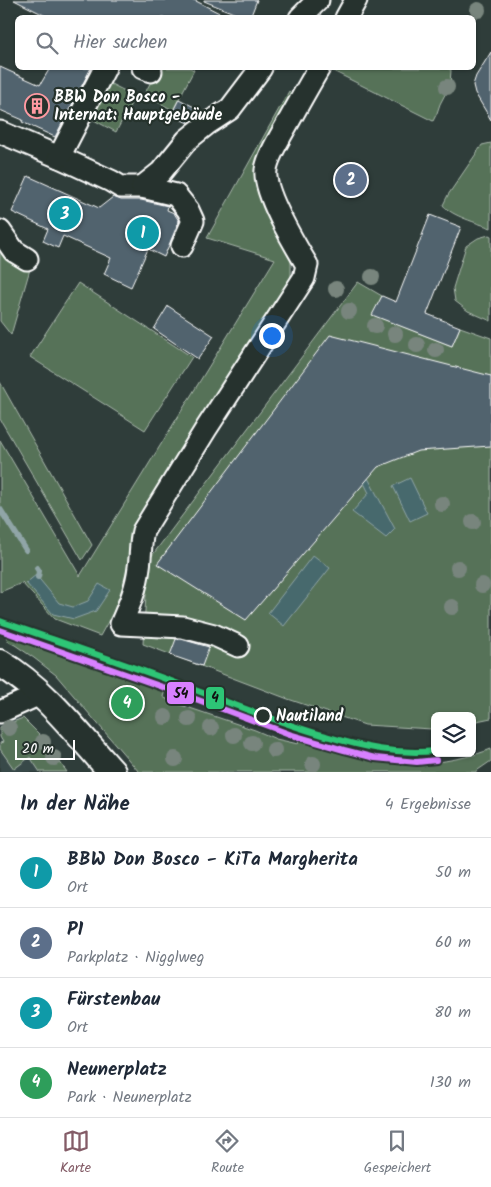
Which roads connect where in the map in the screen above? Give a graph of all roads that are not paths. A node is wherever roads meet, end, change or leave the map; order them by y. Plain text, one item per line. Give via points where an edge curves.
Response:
1 (318, 0) edge
2 (356, 0) edge
3 (303, 15) edge
4 (348, 15) edge
5 (104, 70) edge
6 (259, 70) edge
7 (318, 70) edge
8 (0, 132) edge
9 (59, 157) junction
10 (142, 188) junction
11 (0, 231) edge
12 (182, 246) dead end
13 (27, 259) dead end
14 (238, 646) dead end
15 (0, 663) edge
16 (40, 694) junction
17 (0, 712) edge
18 (87, 744) junction
19 (105, 772) edge
20 (112, 772) edge
21 (118, 772) edge

1 - 3 street
2 - 4 street
5 - 9 street
6 - 10 street via 230,109 187,140 161,172
7 - 14 street via 276,144 266,170 272,198 307,265 304,278 143,531 132,598 121,624 183,627 214,635
8 - 9 street
9 - 10 street via 121,187
10 - 12 street via 176,196 188,210 193,221
11 - 13 street via 14,251
15 - 16 main road
16 - 17 street
16 - 18 main road
18 - 19 main road
18 - 20 main road
18 - 21 main road

